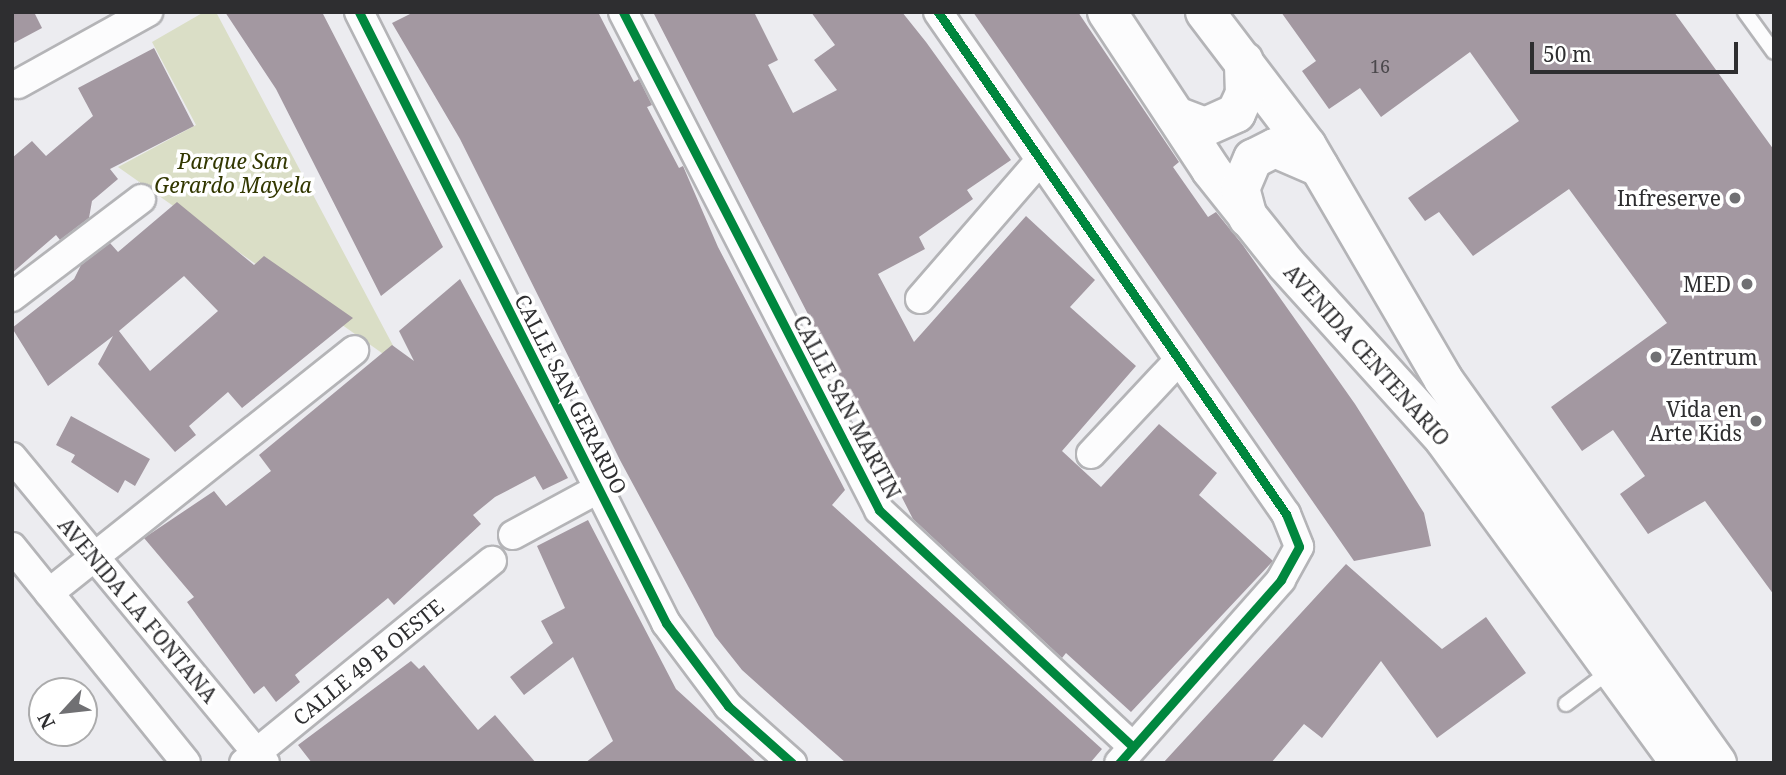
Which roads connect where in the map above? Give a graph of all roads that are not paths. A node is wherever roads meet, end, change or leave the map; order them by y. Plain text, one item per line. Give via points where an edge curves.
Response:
1 (148, 12) edge
2 (359, 12) edge
3 (623, 12) edge
4 (938, 12) edge
5 (1107, 12) edge
6 (1205, 12) edge
7 (1745, 12) edge
8 (1774, 52) edge
9 (1244, 61) junction
10 (18, 84) dead end
11 (1176, 116) junction
12 (1038, 163) junction
13 (1319, 167) junction
14 (141, 199) dead end
15 (1248, 218) junction
16 (12, 297) edge
17 (919, 299) dead end
18 (354, 350) dead end
19 (1177, 362) junction
20 (1091, 454) dead end
21 (12, 457) edge
22 (598, 489) junction
23 (513, 535) dead end
24 (12, 547) edge
25 (93, 556) junction
26 (492, 561) dead end
27 (49, 593) junction
28 (1624, 660) junction
29 (1566, 704) dead end
30 (1126, 755) edge
31 (255, 759) edge
32 (186, 763) edge
33 (792, 763) edge
34 (1680, 763) edge
35 (1717, 763) edge

1 - 10 street
2 - 22 street, CALLE SAN GERARDO
3 - 30 street, CALLE SAN MARTIN via 879,510
4 - 12 street
5 - 11 main road, AVENIDA CENTENARIO
6 - 9 main road, AVENIDA CENTENARIO
7 - 8 lane
9 - 11 main road via 1245,94 1236,113 1205,127
9 - 13 main road, AVENIDA CENTENARIO
11 - 15 main road, AVENIDA CENTENARIO
12 - 17 street
12 - 19 street
13 - 15 main road via 1292,150 1275,148 1253,159 1240,188
13 - 28 main road, AVENIDA CENTENARIO via 1443,379
14 - 16 street
15 - 28 main road, AVENIDA CENTENARIO via 1444,439
18 - 25 street
19 - 20 street
19 - 30 street via 1286,514 1299,547 1282,580
21 - 25 street, AVENIDA LA FONTANA
22 - 23 street
22 - 33 street, CALLE SAN GERARDO via 693,668
24 - 27 street
25 - 27 street
25 - 31 street, AVENIDA LA FONTANA
26 - 31 street, CALLE 49 B OESTE
27 - 32 street
28 - 29 lane
28 - 34 main road, AVENIDA CENTENARIO
28 - 35 main road, AVENIDA CENTENARIO

